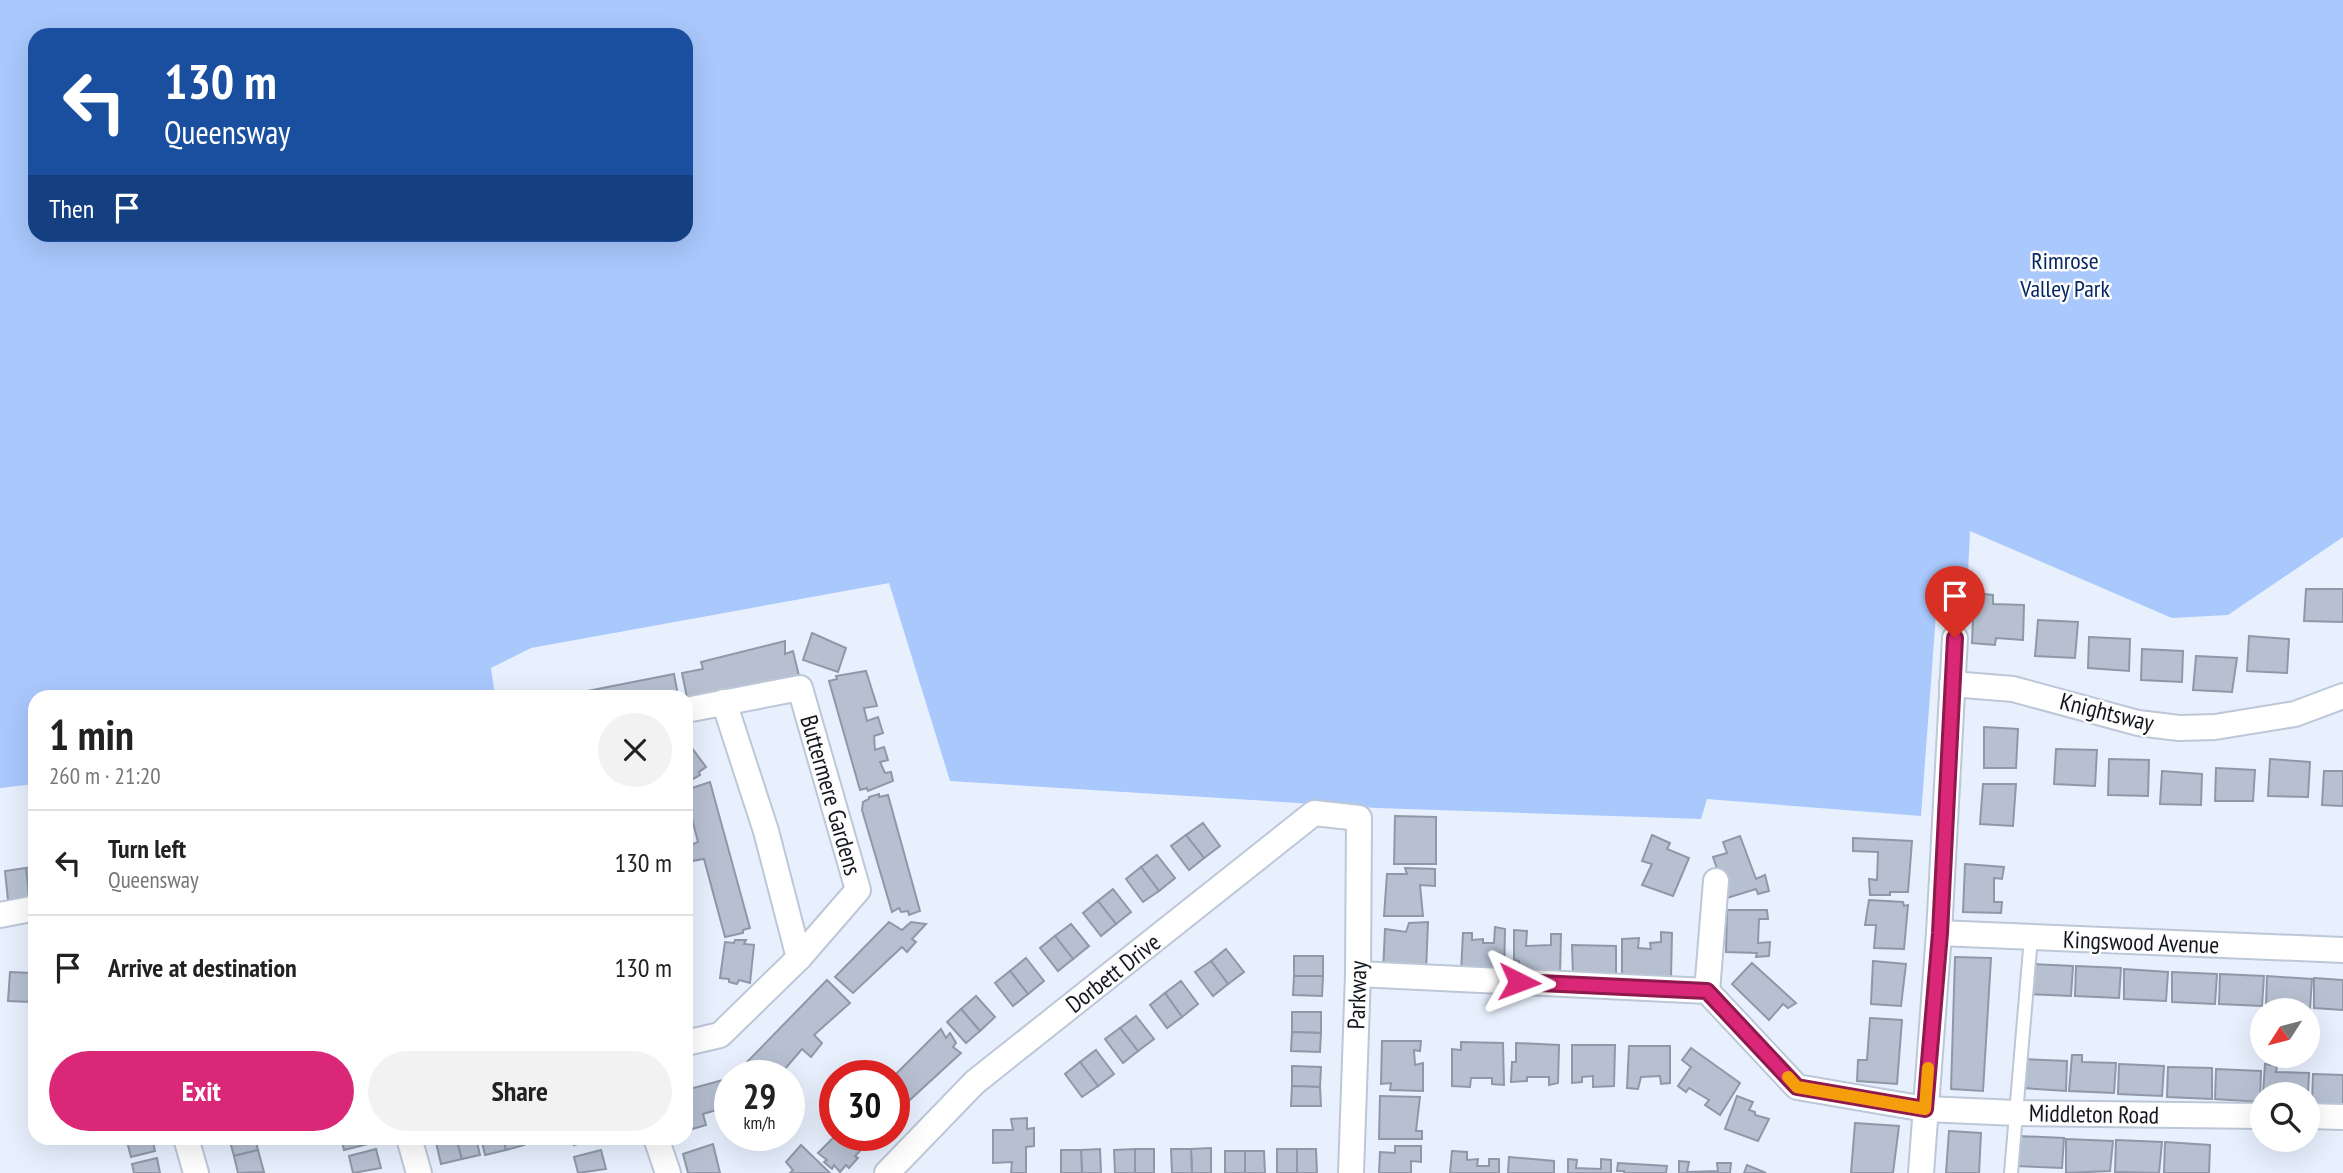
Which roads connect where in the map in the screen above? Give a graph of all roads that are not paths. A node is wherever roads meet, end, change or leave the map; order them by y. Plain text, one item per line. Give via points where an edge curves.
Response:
1 (1955, 638) dead end
2 (1952, 684) junction
3 (2343, 696) edge
4 (724, 702) junction
5 (693, 709) edge
6 (1359, 818) joint
7 (1716, 881) dead end
8 (28, 910) edge
9 (0, 915) edge
10 (1940, 933) junction
11 (2031, 937) junction
12 (2343, 950) edge
13 (799, 958) junction
14 (1358, 974) junction
15 (1707, 991) junction
16 (693, 1041) edge
17 (1925, 1109) junction
18 (2017, 1113) junction
19 (2250, 1116) edge
20 (2320, 1116) edge
21 (2343, 1117) edge
22 (189, 1145) edge
23 (411, 1145) edge
24 (658, 1145) edge
25 (196, 1173) edge
26 (419, 1173) edge
27 (668, 1173) edge
28 (887, 1173) edge
29 (1351, 1173) edge
30 (1921, 1173) edge
31 (2011, 1173) edge

1 - 2 street
2 - 3 street, Knightsway via 2013,689 2138,723 2179,728 2295,714
2 - 10 street
4 - 5 street, Buttermere Gardens
4 - 13 street via 766,831
4 - 13 street, Buttermere Gardens via 800,688 858,890
6 - 14 street, Parkway
6 - 28 street, Dorbett Drive via 1314,813 975,1082
7 - 15 street
8 - 9 street
10 - 11 street, Kingswood Avenue
10 - 17 street
11 - 12 street, Kingswood Avenue
11 - 18 lane
13 - 16 street, Buttermere Gardens via 720,1035
14 - 15 street
14 - 29 street, Parkway
15 - 17 street, Middleton Road via 1797,1087
17 - 18 street, Middleton Road
17 - 30 street
18 - 19 street, Middleton Road
18 - 31 lane
20 - 21 street
22 - 25 street
23 - 26 street
24 - 27 street

